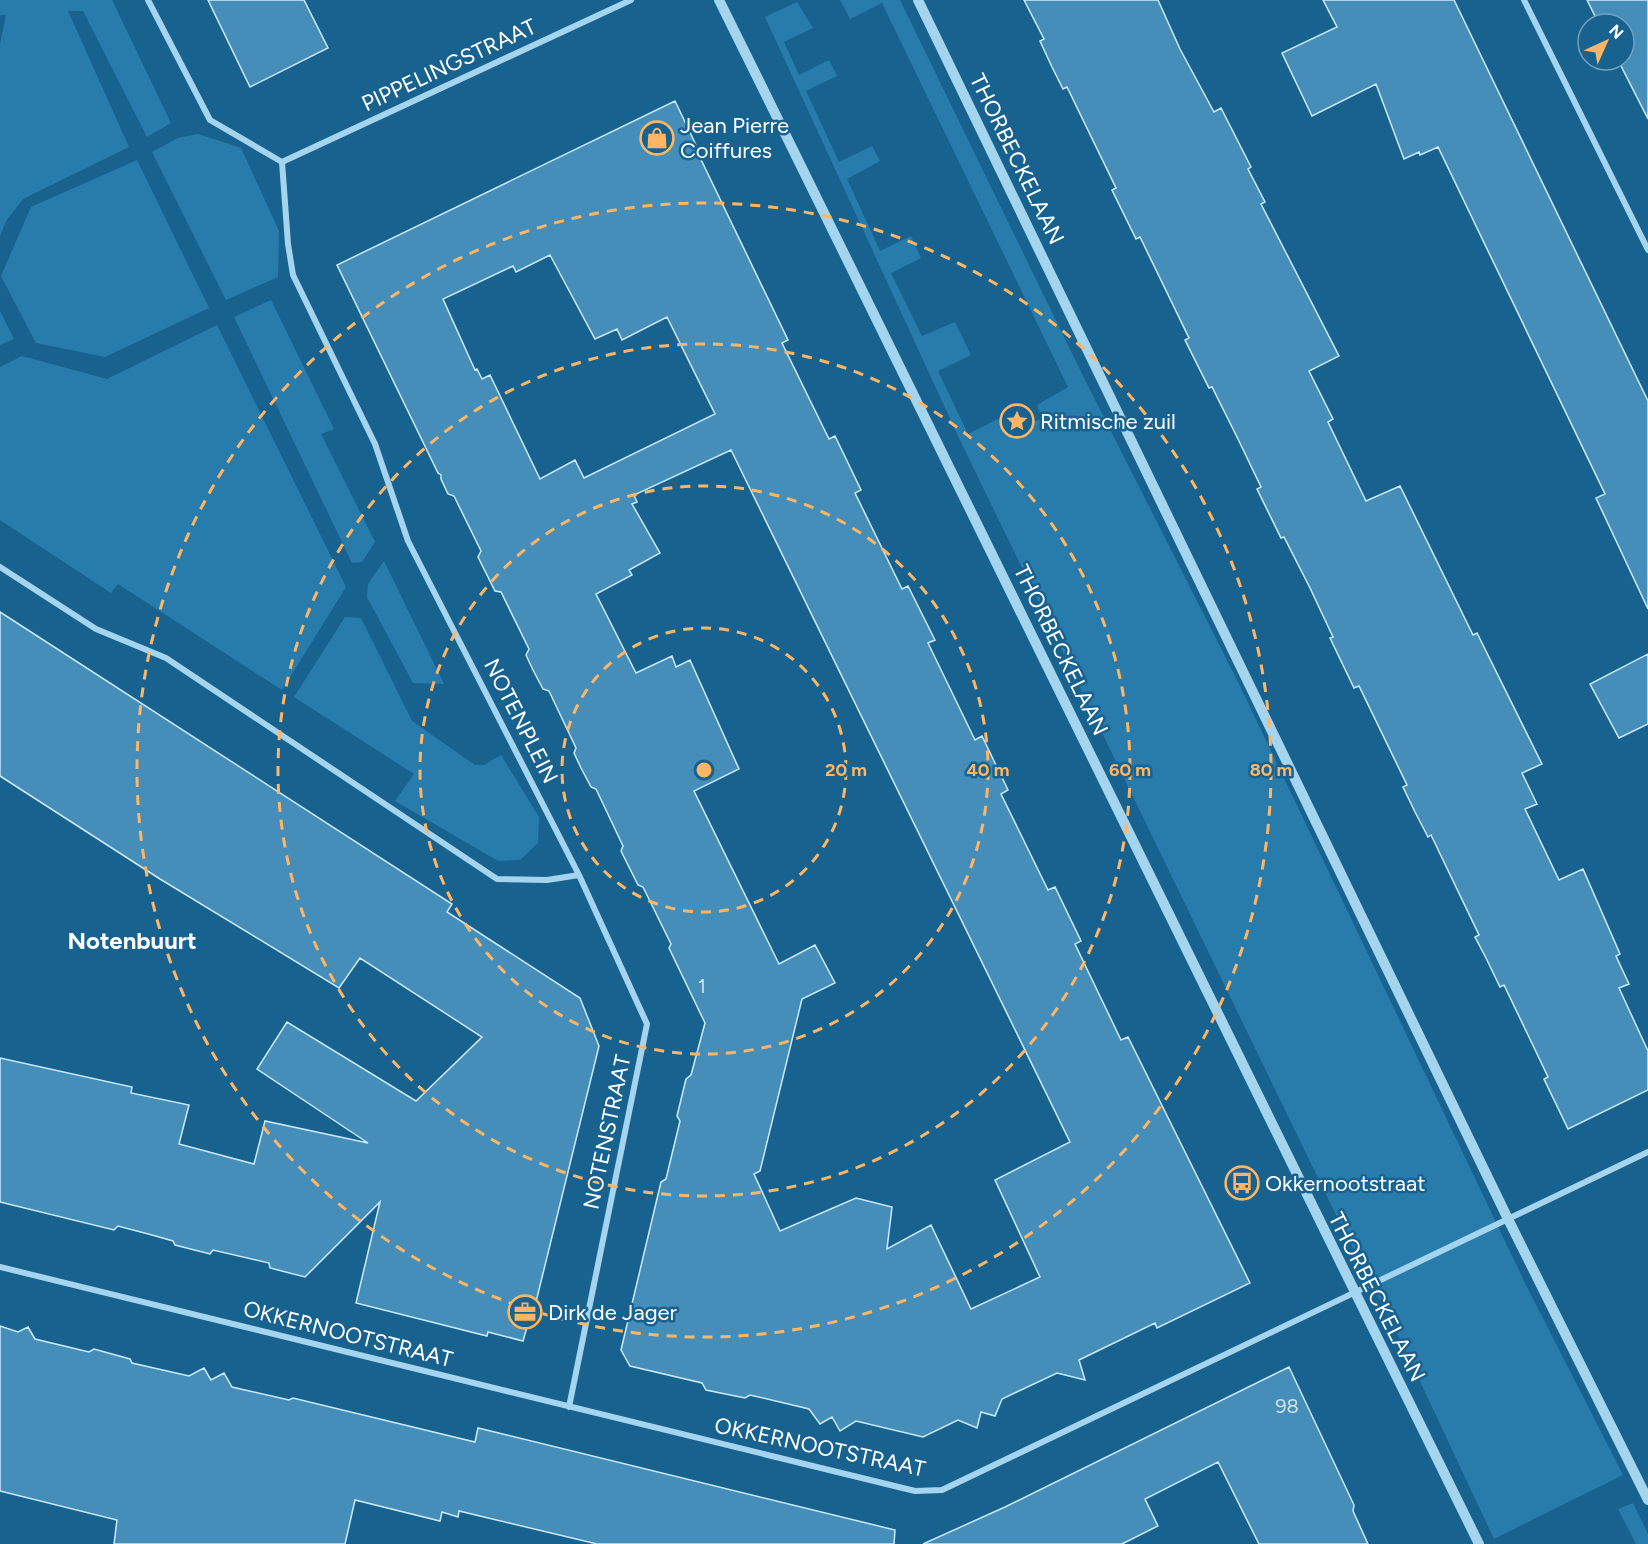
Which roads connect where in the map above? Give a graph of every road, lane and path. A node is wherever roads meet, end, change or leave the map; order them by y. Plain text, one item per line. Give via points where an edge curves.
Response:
1 (148, 0) edge
2 (631, 0) edge
3 (719, 0) edge
4 (918, 0) edge
5 (1524, 0) edge
6 (282, 162) junction
7 (1648, 250) edge
8 (0, 567) edge
9 (579, 875) junction
10 (1648, 1152) edge
11 (1508, 1219) junction
12 (0, 1267) edge
13 (1354, 1294) junction
14 (569, 1407) junction
15 (1648, 1500) edge
16 (1479, 1544) edge

1 - 6 street via 210,120
2 - 6 street, PIPPELINGSTRAAT
3 - 13 street, THORBECKELAAN
4 - 11 street, THORBECKELAAN
5 - 7 street
6 - 9 street, NOTENPLEIN via 293,275 375,444 408,541
8 - 9 street via 96,629 166,658 497,879 548,880
9 - 14 street, NOTENSTRAAT via 647,1024
10 - 11 street, OKKERNOOTSTRAAT
11 - 13 street, OKKERNOOTSTRAAT
11 - 15 street, THORBECKELAAN
12 - 14 street, OKKERNOOTSTRAAT
13 - 14 street, OKKERNOOTSTRAAT via 942,1490 915,1491
13 - 16 street, THORBECKELAAN

